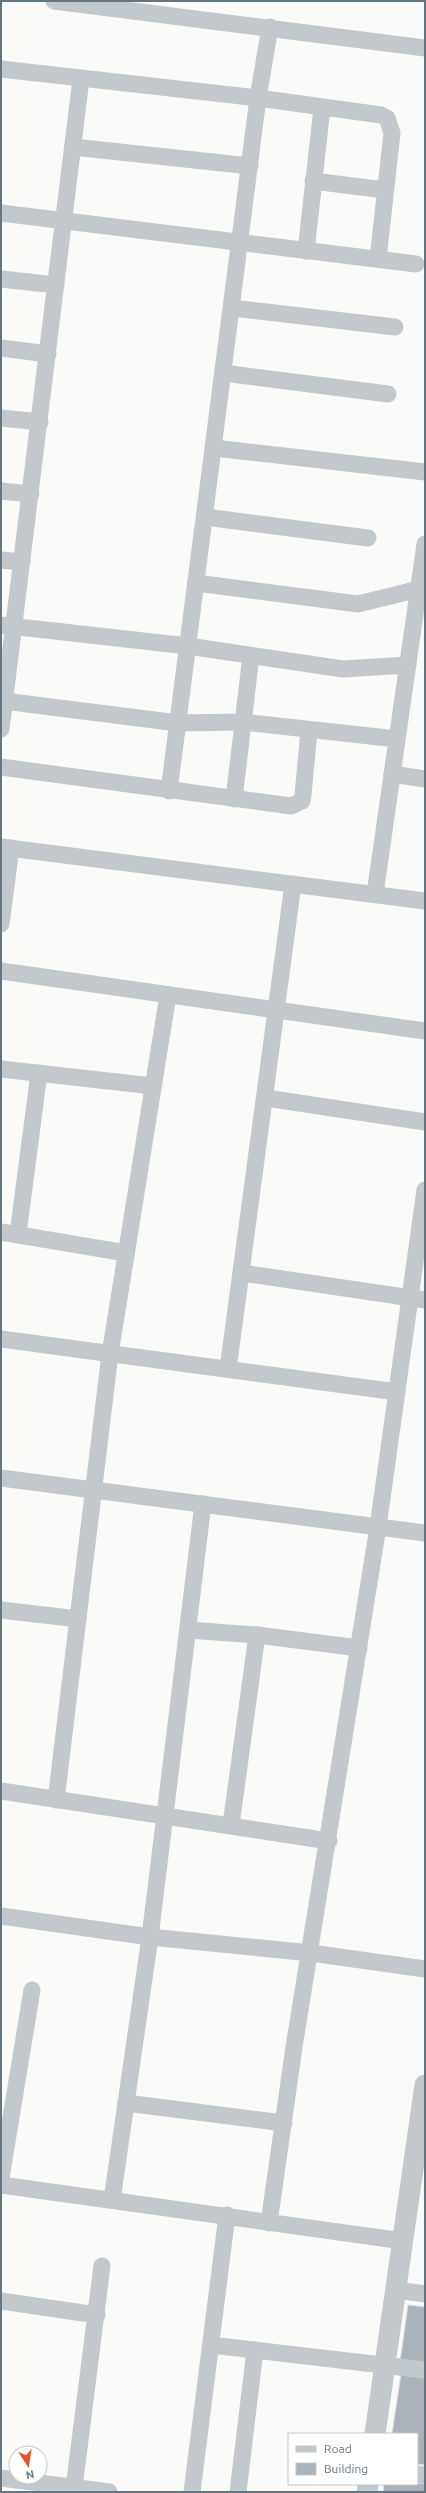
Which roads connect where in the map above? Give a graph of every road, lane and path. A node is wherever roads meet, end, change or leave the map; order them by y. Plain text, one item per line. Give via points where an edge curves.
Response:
1 (54, 1) edge
2 (270, 27) junction
3 (425, 48) edge
4 (2, 74) edge
5 (81, 79) junction
6 (258, 98) junction
7 (322, 108) junction
8 (73, 147) junction
9 (250, 166) junction
10 (313, 182) junction
11 (385, 190) junction
12 (1, 213) edge
13 (64, 223) junction
14 (240, 243) junction
15 (306, 251) junction
16 (378, 259) junction
17 (416, 264) dead end
18 (1, 279) edge
19 (56, 285) junction
20 (232, 308) junction
21 (395, 327) dead end
22 (1, 348) edge
23 (48, 354) junction
24 (223, 373) junction
25 (388, 394) dead end
26 (1, 418) edge
27 (40, 422) junction
28 (214, 448) junction
29 (425, 472) edge
30 (1, 490) edge
31 (31, 494) junction
32 (205, 517) junction
33 (368, 538) dead end
34 (425, 544) edge
35 (1, 560) edge
36 (22, 562) junction
37 (196, 583) junction
38 (422, 590) edge
39 (7, 626) edge
40 (188, 646) junction
41 (251, 656) junction
42 (408, 665) junction
43 (4, 701) junction
44 (243, 722) junction
45 (178, 723) junction
46 (1, 729) edge
47 (309, 730) junction
48 (397, 739) junction
49 (1, 767) edge
50 (392, 774) junction
51 (425, 779) edge
52 (170, 791) junction
53 (234, 799) junction
54 (6, 848) edge
55 (294, 884) junction
56 (375, 894) junction
57 (425, 901) edge
58 (1, 924) edge
59 (1, 971) edge
60 (168, 995) junction
61 (278, 1010) junction
62 (425, 1031) edge
63 (1, 1069) edge
64 (39, 1073) junction
65 (153, 1086) junction
66 (266, 1098) junction
67 (425, 1122) edge
68 (425, 1190) edge
69 (1, 1232) edge
70 (18, 1234) junction
71 (126, 1253) junction
72 (242, 1273) junction
73 (418, 1299) edge
74 (1, 1339) edge
75 (110, 1354) junction
76 (228, 1369) junction
77 (397, 1392) junction
78 (1, 1478) edge
79 (94, 1490) junction
80 (203, 1504) junction
81 (378, 1527) junction
82 (425, 1533) edge
83 (1, 1610) edge
84 (78, 1619) junction
85 (188, 1630) junction
86 (257, 1635) junction
87 (359, 1648) junction
88 (1, 1791) edge
89 (56, 1800) junction
90 (165, 1817) junction
91 (232, 1825) junction
92 (329, 1841) junction
93 (1, 1916) edge
94 (150, 1937) junction
95 (310, 1953) junction
96 (425, 1969) edge
97 (32, 1990) dead end
98 (425, 2089) edge
99 (126, 2103) junction
100 (284, 2122) junction
101 (418, 2169) edge
102 (1, 2178) edge
103 (1, 2184) edge
104 (112, 2200) junction
105 (227, 2215) junction
106 (269, 2222) junction
107 (403, 2241) junction
108 (102, 2266) dead end
109 (397, 2290) junction
110 (425, 2294) edge
111 (1, 2301) edge
112 (97, 2315) junction
113 (211, 2345) junction
114 (254, 2350) junction
115 (385, 2365) junction
116 (425, 2370) edge
117 (375, 2433) edge
118 (1, 2478) edge
119 (74, 2488) junction
120 (109, 2492) edge
121 (192, 2492) edge
122 (238, 2492) edge

1 - 2 street
2 - 3 street
2 - 6 street
4 - 5 street
5 - 6 street
5 - 8 street
6 - 7 street
6 - 9 street
7 - 10 street
7 - 11 street via 381,115 387,118 392,133
8 - 9 street
8 - 13 street
9 - 14 street
10 - 11 street
10 - 15 street
11 - 16 street
12 - 13 street
13 - 14 street
13 - 19 street
14 - 15 street
14 - 20 street
15 - 16 street
16 - 17 street
18 - 19 street
19 - 23 street
20 - 21 street
20 - 24 street
22 - 23 street
23 - 27 street
24 - 25 street
24 - 28 street
26 - 27 street
27 - 31 street
28 - 29 street
28 - 32 street
30 - 31 street
31 - 36 street
32 - 33 street
32 - 37 street
34 - 38 street
35 - 36 street
36 - 39 street
37 - 38 street via 358,604
37 - 40 street
38 - 42 street
39 - 40 street
39 - 43 street
40 - 41 street
40 - 45 street
41 - 42 street via 343,669
41 - 44 street
42 - 48 street
43 - 45 street
43 - 46 street
44 - 45 street
44 - 47 street
44 - 53 street
45 - 52 street
47 - 48 street
47 - 53 street via 302,801 291,806
48 - 50 street
49 - 52 street
50 - 51 street
50 - 56 street
52 - 53 street
54 - 55 street
54 - 58 street
55 - 56 street
55 - 61 street
56 - 57 street
59 - 60 street
60 - 61 street
60 - 65 street
61 - 62 street
61 - 66 street
63 - 64 street
64 - 65 street
64 - 70 street
65 - 71 street
66 - 67 street
66 - 72 street
68 - 73 street
69 - 70 street
70 - 71 street
71 - 75 street
72 - 73 street
72 - 76 street
73 - 77 street
74 - 75 street
75 - 76 street
75 - 79 street
76 - 77 street
77 - 81 street
78 - 79 street
79 - 80 street
79 - 84 street
80 - 81 street
80 - 85 street
81 - 82 street
81 - 87 street
83 - 84 street
84 - 89 street
85 - 86 street
85 - 90 street
86 - 87 street
86 - 91 street
87 - 92 street
88 - 89 street
89 - 90 street
90 - 91 street
90 - 94 street
91 - 92 street
92 - 95 street
93 - 94 street
94 - 95 street
94 - 99 street
95 - 96 street
95 - 100 street
97 - 102 street
98 - 101 street
99 - 100 street
99 - 104 street
100 - 106 street
101 - 107 street
103 - 104 street
104 - 105 street
105 - 106 street
105 - 113 street
106 - 107 street
107 - 109 street
108 - 112 street
109 - 110 street
109 - 115 street
111 - 112 street
112 - 119 street
113 - 114 street
113 - 121 street
114 - 115 street
114 - 122 street
115 - 116 street
115 - 117 street
118 - 119 street
119 - 120 street

